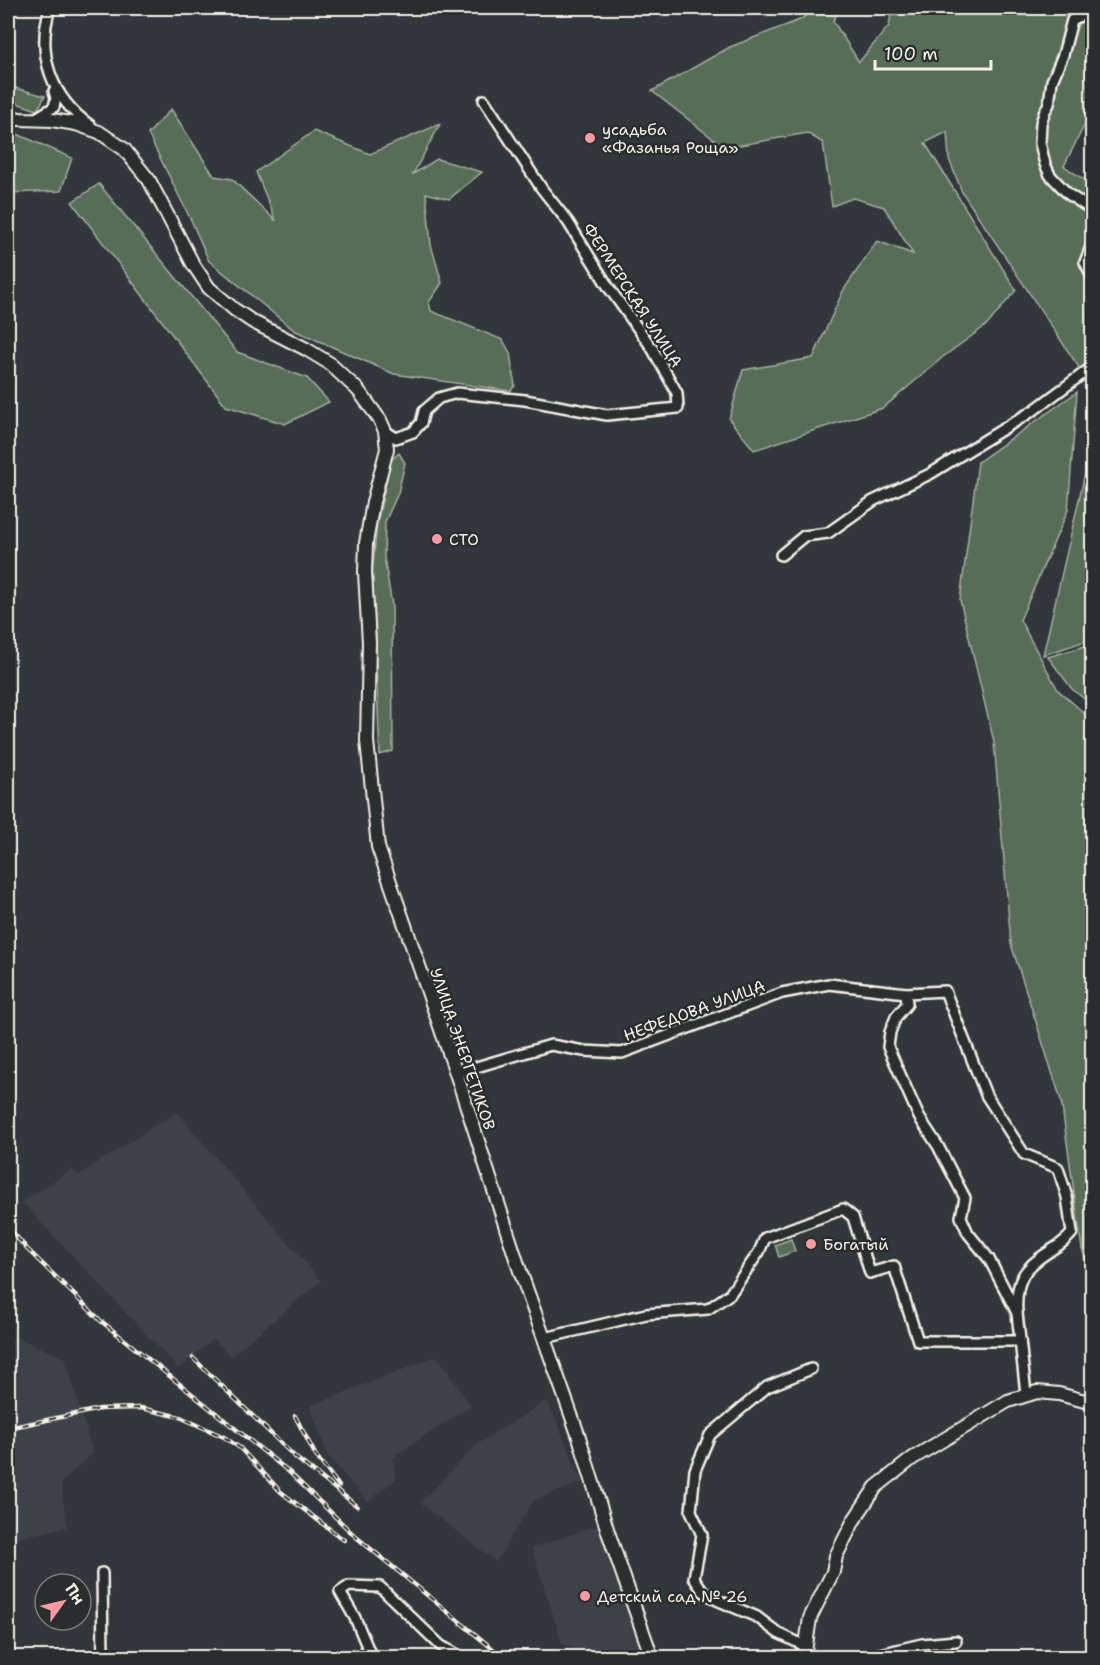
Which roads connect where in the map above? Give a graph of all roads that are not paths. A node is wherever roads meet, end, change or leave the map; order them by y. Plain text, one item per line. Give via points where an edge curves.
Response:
1 (50, 8) edge
2 (1092, 10) edge
3 (52, 83) junction
4 (484, 100) dead end
5 (8, 117) edge
6 (34, 120) junction
7 (99, 132) junction
8 (1092, 210) edge
9 (1092, 245) edge
10 (1092, 276) edge
11 (1092, 367) edge
12 (385, 431) junction
13 (781, 555) dead end
14 (906, 993) junction
15 (456, 1074) junction
16 (1017, 1313) junction
17 (545, 1338) junction
18 (1020, 1341) junction
19 (811, 1369) dead end
20 (1026, 1395) junction
21 (1092, 1403) edge
22 (102, 1573) dead end
23 (956, 1641) dead end
24 (805, 1652) edge
25 (103, 1658) edge
26 (372, 1658) edge
27 (463, 1658) edge
28 (652, 1658) edge
29 (863, 1658) edge

1 - 3 street via 45,23
2 - 8 street via 1072,20 1040,133 1050,175 1068,194
3 - 6 street via 54,106
3 - 7 street via 71,109
4 - 12 street, ФЕРМЕРСКАЯ УЛИЦА via 652,348 677,393 678,408 607,415 457,393 439,398 424,411 421,423 412,432 396,438
5 - 6 main road
6 - 7 main road via 76,124
7 - 12 main road via 124,150 149,180 209,288 253,322 306,349 344,375 371,405
9 - 10 street via 1085,262
11 - 13 street via 1034,410 930,474 873,501 828,533 804,536
12 - 15 main road, УЛИЦА ЭНЕРГЕТИКОВ via 387,449 373,502 365,572 369,642 367,741 378,847
14 - 15 street, НЕФЕДОВА УЛИЦА via 829,984 782,993 622,1053 551,1045
14 - 16 street via 907,1004 896,1017 888,1047 919,1117 965,1198 961,1216 968,1233 989,1259
14 - 16 street, НЕФЕДОВА УЛИЦА via 945,991 986,1095 1024,1154 1058,1168 1067,1197 1071,1233 1065,1242 1026,1270 1018,1285
15 - 17 main road, УЛИЦА ЭНЕРГЕТИКОВ
16 - 18 street
17 - 18 street via 646,1314 708,1309 730,1294 765,1238 843,1209 853,1217 870,1273 894,1266 918,1341
17 - 28 main road, УЛИЦА ЭНЕРГЕТИКОВ
18 - 20 street
19 - 24 street via 767,1387 710,1435 695,1470 691,1511 702,1535 694,1578 703,1591 758,1617
20 - 21 main road via 1059,1394
20 - 24 main road via 990,1411 913,1458 876,1487 836,1556 833,1572 810,1618
22 - 25 street
23 - 29 street via 921,1644
26 - 27 street via 340,1592 349,1586 380,1587 441,1646

